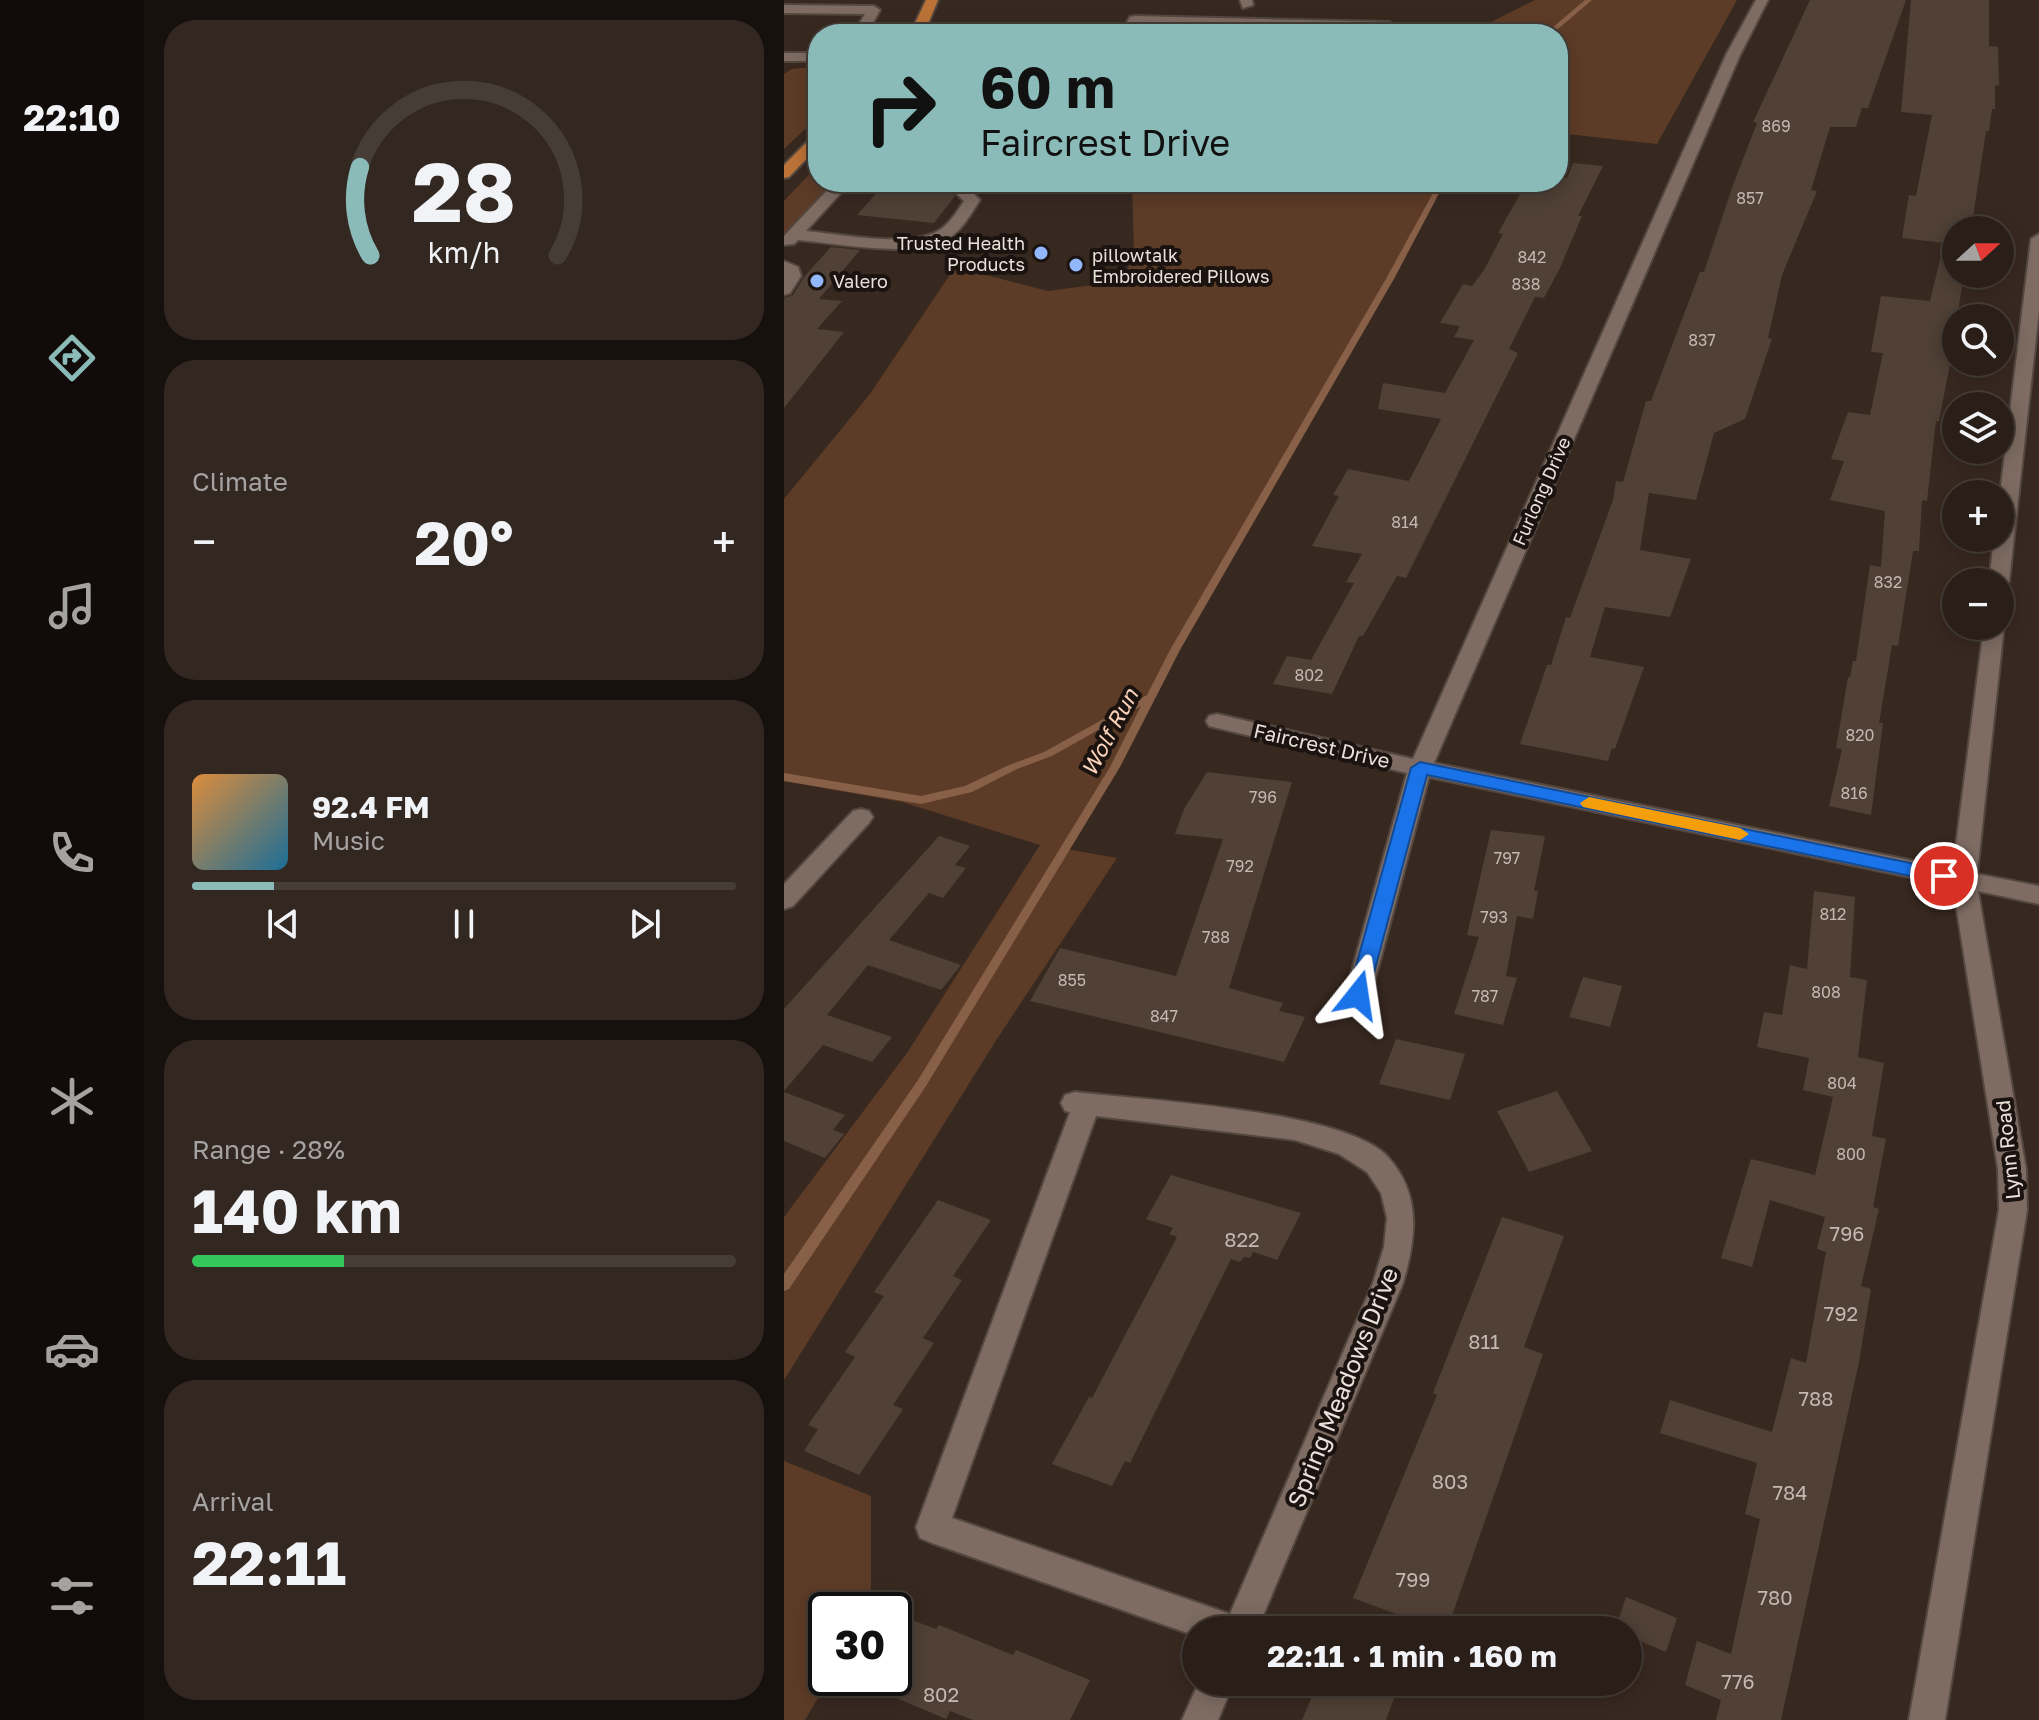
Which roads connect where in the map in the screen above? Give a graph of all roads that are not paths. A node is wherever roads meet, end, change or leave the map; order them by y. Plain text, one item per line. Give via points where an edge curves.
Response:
1 (932, 0) edge
2 (1762, 0) edge
3 (784, 9) edge
4 (866, 24) edge
5 (921, 24) edge
6 (1133, 24) edge
7 (1254, 24) edge
8 (784, 57) edge
9 (808, 57) edge
10 (808, 149) edge
11 (784, 174) edge
12 (834, 192) edge
13 (964, 192) edge
14 (2039, 239) edge
15 (789, 240) edge
16 (784, 266) edge
17 (784, 290) edge
18 (2001, 568) edge
19 (1992, 640) edge
20 (1217, 721) dead end
21 (1420, 768) junction
22 (861, 817) dead end
23 (1964, 880) junction
24 (2039, 895) edge
25 (784, 900) edge
26 (1358, 995) dead end
27 (1187, 1616) edge
28 (1246, 1616) edge
29 (1211, 1696) edge
30 (1200, 1720) edge
31 (1927, 1720) edge

1 - 5 main road
2 - 21 street, Furlong Drive via 1733,55
3 - 4 street via 874,10
6 - 7 street
8 - 9 street
10 - 11 main road
12 - 15 street
13 - 15 street via 972,200 959,222 939,237 917,242
14 - 18 street
16 - 17 street via 793,276
19 - 23 street, Lynn Road
20 - 21 street, Faircrest Drive
21 - 23 street, Faircrest Drive
21 - 26 street, Furlong Drive
22 - 25 street
23 - 24 street, Faircrest Drive
23 - 31 street, Lynn Road via 2007,1139 2013,1210
27 - 28 street, Spring Meadows Drive via 932,1527 1081,1104 1295,1129 1348,1145 1377,1164 1394,1190 1401,1218 1388,1283
29 - 30 street

